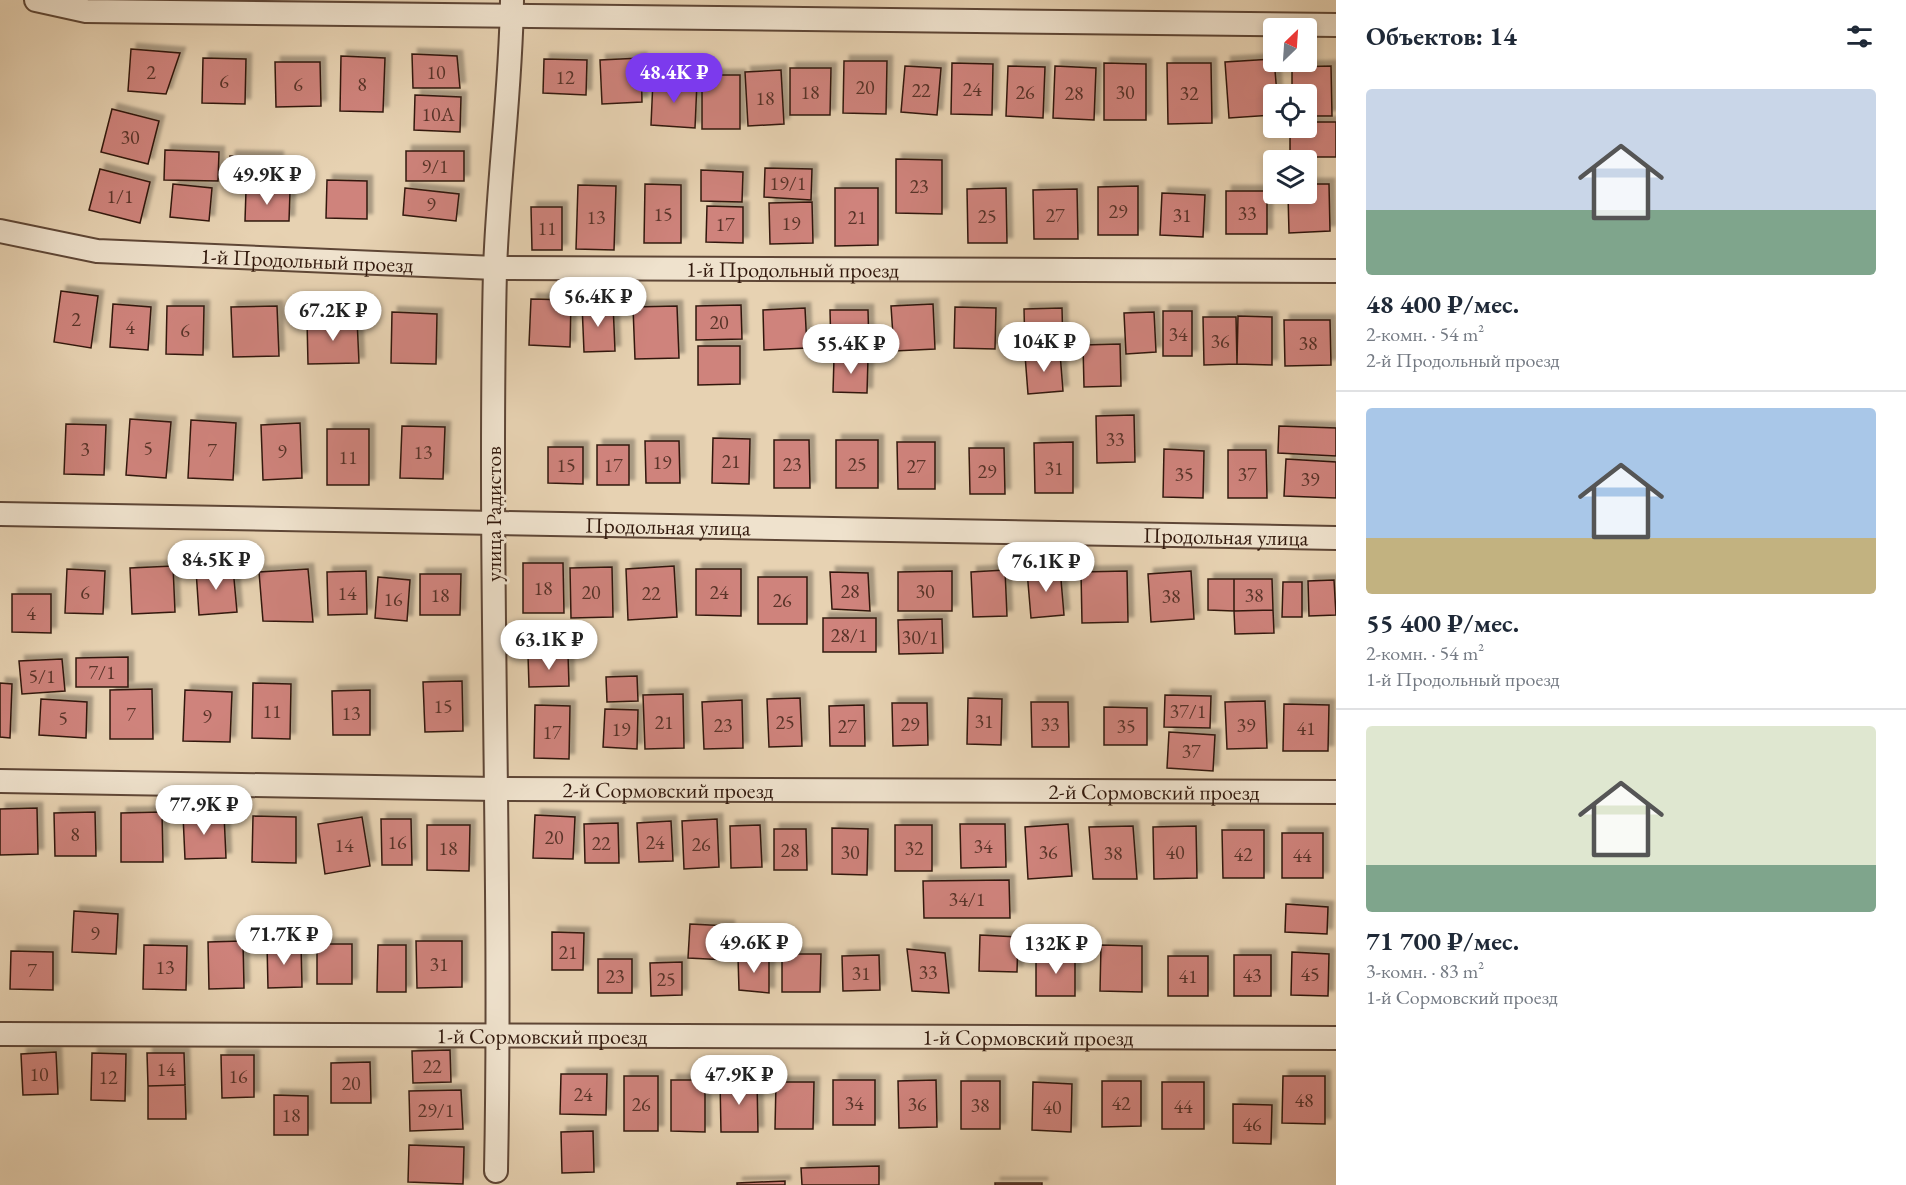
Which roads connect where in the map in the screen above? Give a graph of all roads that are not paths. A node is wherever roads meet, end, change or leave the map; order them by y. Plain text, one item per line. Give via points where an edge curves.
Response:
1 (36, 0) edge
2 (512, 9) edge
3 (1336, 25) edge
4 (0, 231) edge
5 (495, 268) junction
6 (1336, 271) edge
7 (0, 514) edge
8 (493, 525) junction
9 (1336, 538) edge
10 (0, 781) edge
11 (496, 789) junction
12 (1336, 792) edge
13 (0, 1034) edge
14 (499, 1034) junction
15 (1336, 1038) edge
16 (496, 1172) dead end

1 - 2 street via 86,11
2 - 3 street
2 - 5 street, улица Радистов
4 - 5 street, 1-й Продольный проезд via 97,251
5 - 6 street, 1-й Продольный проезд
5 - 8 street, улица Радистов
7 - 8 street, Продольная улица
8 - 9 street, Продольная улица
8 - 11 street, улица Радистов
10 - 11 street, 2-й Сормовский проезд
11 - 12 street, 2-й Сормовский проезд
11 - 14 street, улица Радистов
13 - 14 street, 1-й Сормовский проезд
14 - 15 street, 1-й Сормовский проезд
14 - 16 street, улица Радистов

